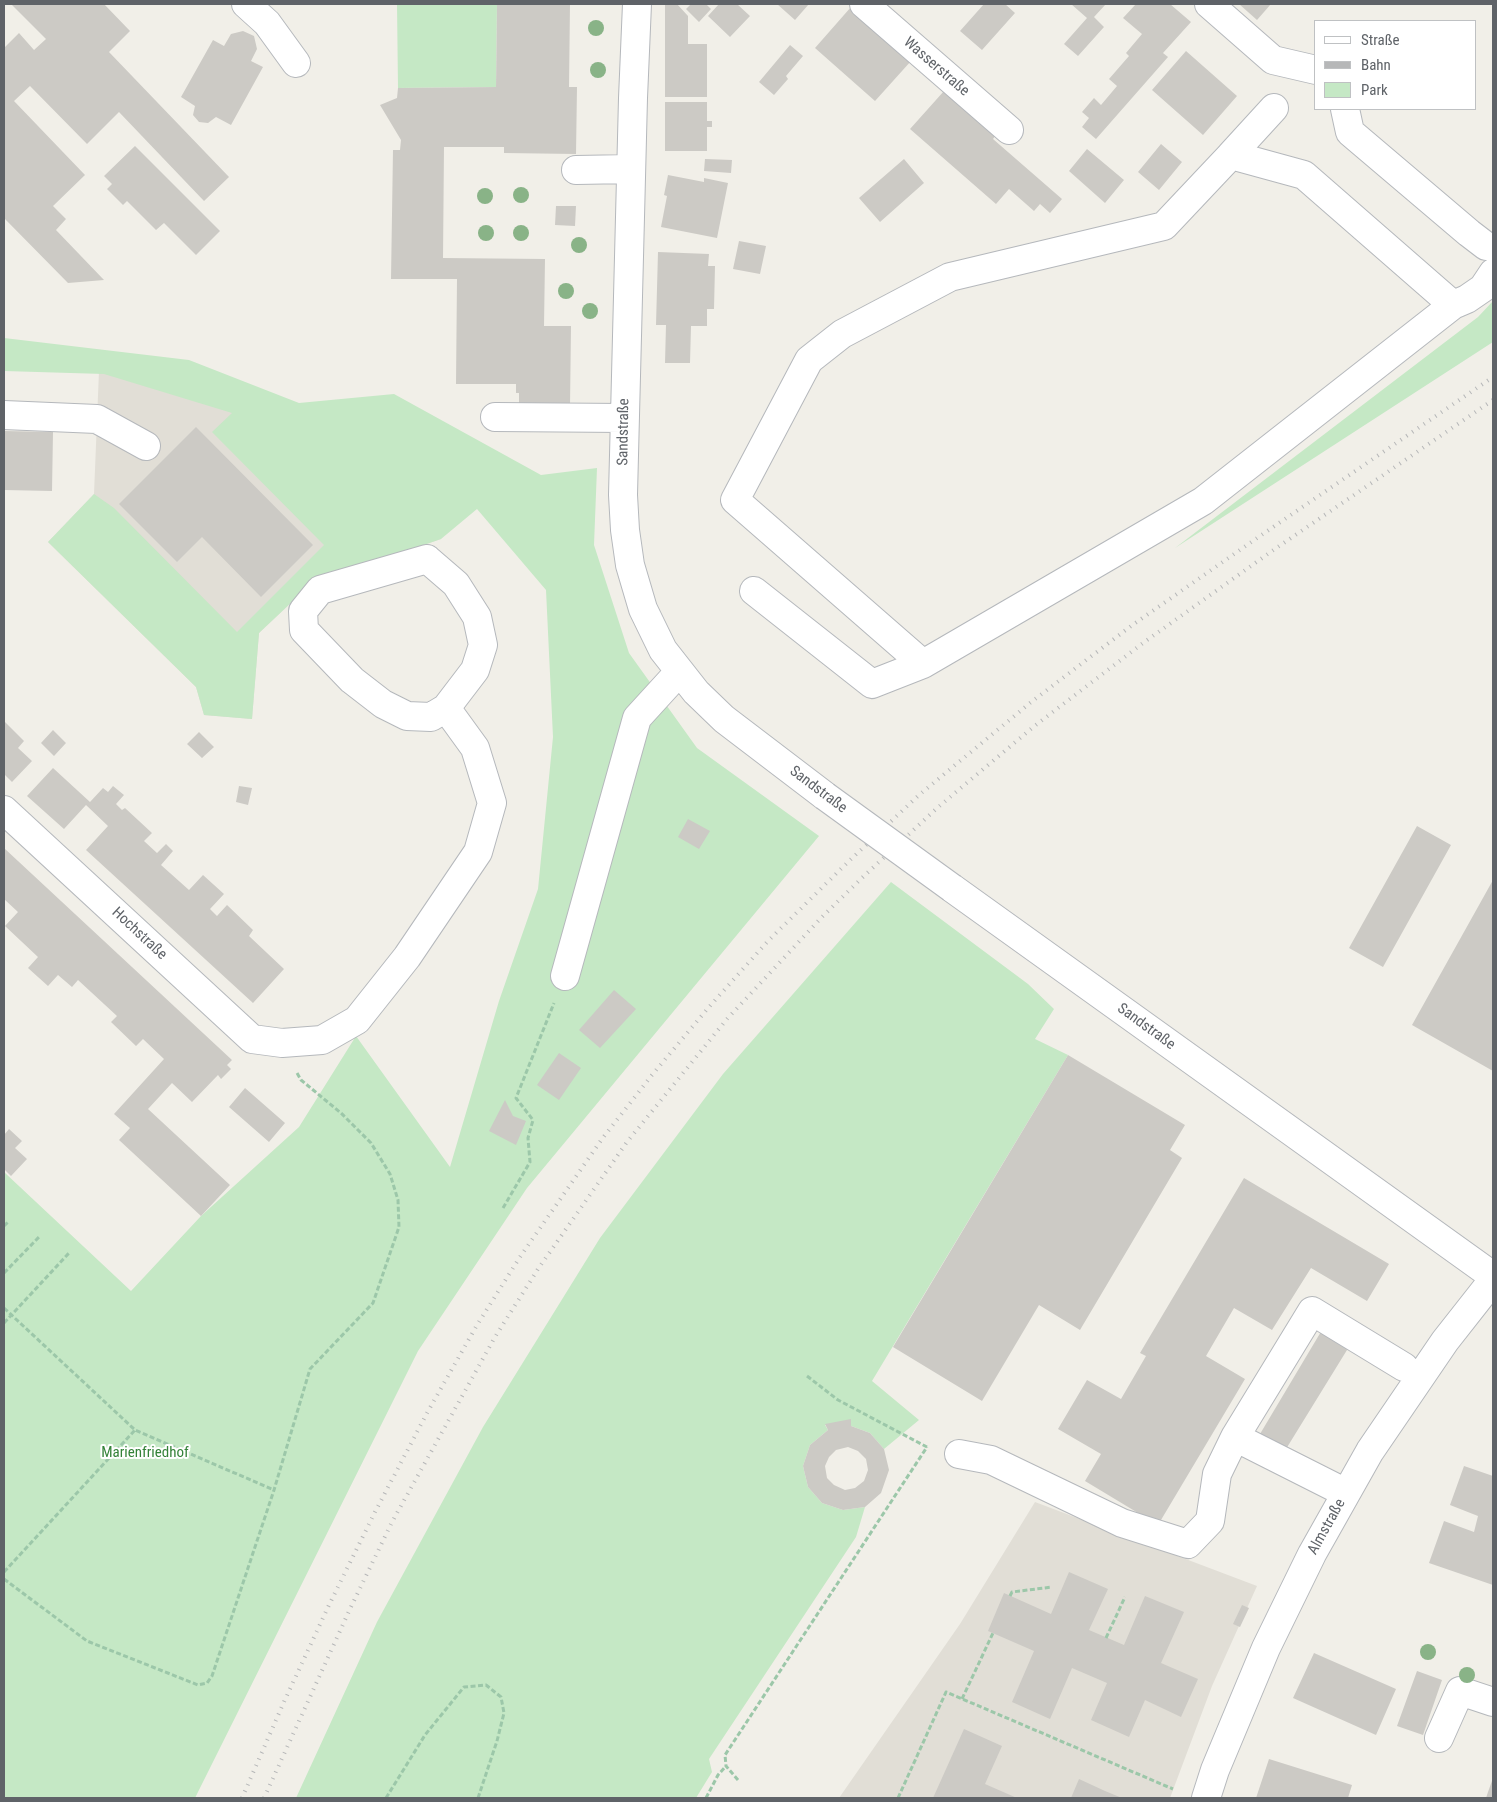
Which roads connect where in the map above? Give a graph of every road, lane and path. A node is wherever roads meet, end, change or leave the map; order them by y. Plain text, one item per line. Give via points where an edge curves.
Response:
1 (246, 4) edge
2 (630, 4) edge
3 (637, 4) edge
4 (864, 4) edge
5 (1209, 4) edge
6 (635, 35) junction
7 (296, 63) dead end
8 (1314, 70) edge
9 (1274, 108) dead end
10 (1345, 110) edge
11 (1009, 130) dead end
12 (1231, 155) junction
13 (631, 169) junction
14 (576, 170) dead end
15 (1493, 247) edge
16 (1493, 274) edge
17 (1453, 305) junction
18 (4, 415) edge
19 (495, 417) dead end
20 (624, 418) junction
21 (146, 446) dead end
22 (754, 591) dead end
23 (923, 664) junction
24 (679, 672) junction
25 (446, 708) junction
26 (4, 810) edge
27 (565, 976) joint
28 (282, 1043) junction
29 (503, 1208) dead end
30 (9, 1221) dead end
31 (4, 1226) edge
32 (40, 1236) dead end
33 (69, 1253) dead end
34 (4, 1273) edge
35 (1493, 1276) edge
36 (1493, 1280) edge
37 (4, 1308) edge
38 (11, 1315) junction
39 (4, 1323) edge
40 (1404, 1367) dead end
41 (807, 1376) dead end
42 (135, 1430) junction
43 (1234, 1437) junction
44 (927, 1448) junction
45 (959, 1454) joint
46 (274, 1490) junction
47 (1346, 1493) junction
48 (4, 1572) edge
49 (4, 1579) edge
50 (1052, 1587) dead end
51 (1010, 1596) dead end
52 (1125, 1597) dead end
53 (993, 1633) dead end
54 (1106, 1638) dead end
55 (962, 1699) junction
56 (1493, 1702) edge
57 (1439, 1738) dead end
58 (726, 1766) junction
59 (738, 1780) dead end
60 (1173, 1789) dead end
61 (386, 1798) edge
62 (478, 1798) edge
63 (706, 1798) edge
64 (898, 1798) edge
65 (1206, 1798) edge

1 - 7 street via 267,23
2 - 6 street, Sandstraße
3 - 6 street, Sandstraße
4 - 11 street, Wasserstraße
5 - 8 street via 1273,60
6 - 13 street, Sandstraße
9 - 12 street
10 - 15 street via 1350,132 1486,246
12 - 17 street via 1304,175
12 - 23 street via 1164,226 950,277 842,334 810,360 735,500
13 - 14 street
13 - 20 street, Sandstraße
16 - 17 street via 1484,288
17 - 23 street via 1203,501
18 - 21 street via 97,419
19 - 20 street
20 - 24 street, Sandstraße via 623,495 630,565 643,609 663,650
22 - 23 street via 872,684
24 - 27 street via 637,718
24 - 35 street, Sandstraße, bridge via 724,719 825,796
25 - 25 street via 475,670 483,645 477,617 456,584 427,559 320,590 303,611 304,630 352,680 383,704 407,716 431,717
25 - 28 street, Hochstraße via 475,748 492,803 478,852 407,957 357,1020 322,1040
26 - 28 street, Hochstraße via 252,1039
27 - 29 path via 516,1098 533,1120 528,1138 530,1162
28 - 46 path via 301,1080 371,1143 390,1174 398,1200 399,1227 373,1303 310,1369
30 - 31 path
32 - 34 path
33 - 38 path
36 - 47 street, Almstraße via 1445,1341 1370,1451
37 - 38 path
38 - 39 path
38 - 42 path
40 - 43 street via 1312,1311
41 - 44 path via 838,1400
42 - 46 path
42 - 48 path
43 - 45 street via 1218,1474 1210,1521 1188,1544 1122,1523 991,1460
43 - 47 street
44 - 45 path
44 - 58 path via 725,1755
46 - 49 path via 207,1683 198,1685 87,1641
47 - 65 street, Almstraße via 1266,1648
50 - 51 path via 1012,1592
52 - 54 path
53 - 55 path
55 - 60 path
55 - 64 path via 946,1692
56 - 57 street via 1460,1691
58 - 59 path
58 - 63 path
61 - 62 path via 425,1735 464,1687 486,1685 501,1697 504,1713

